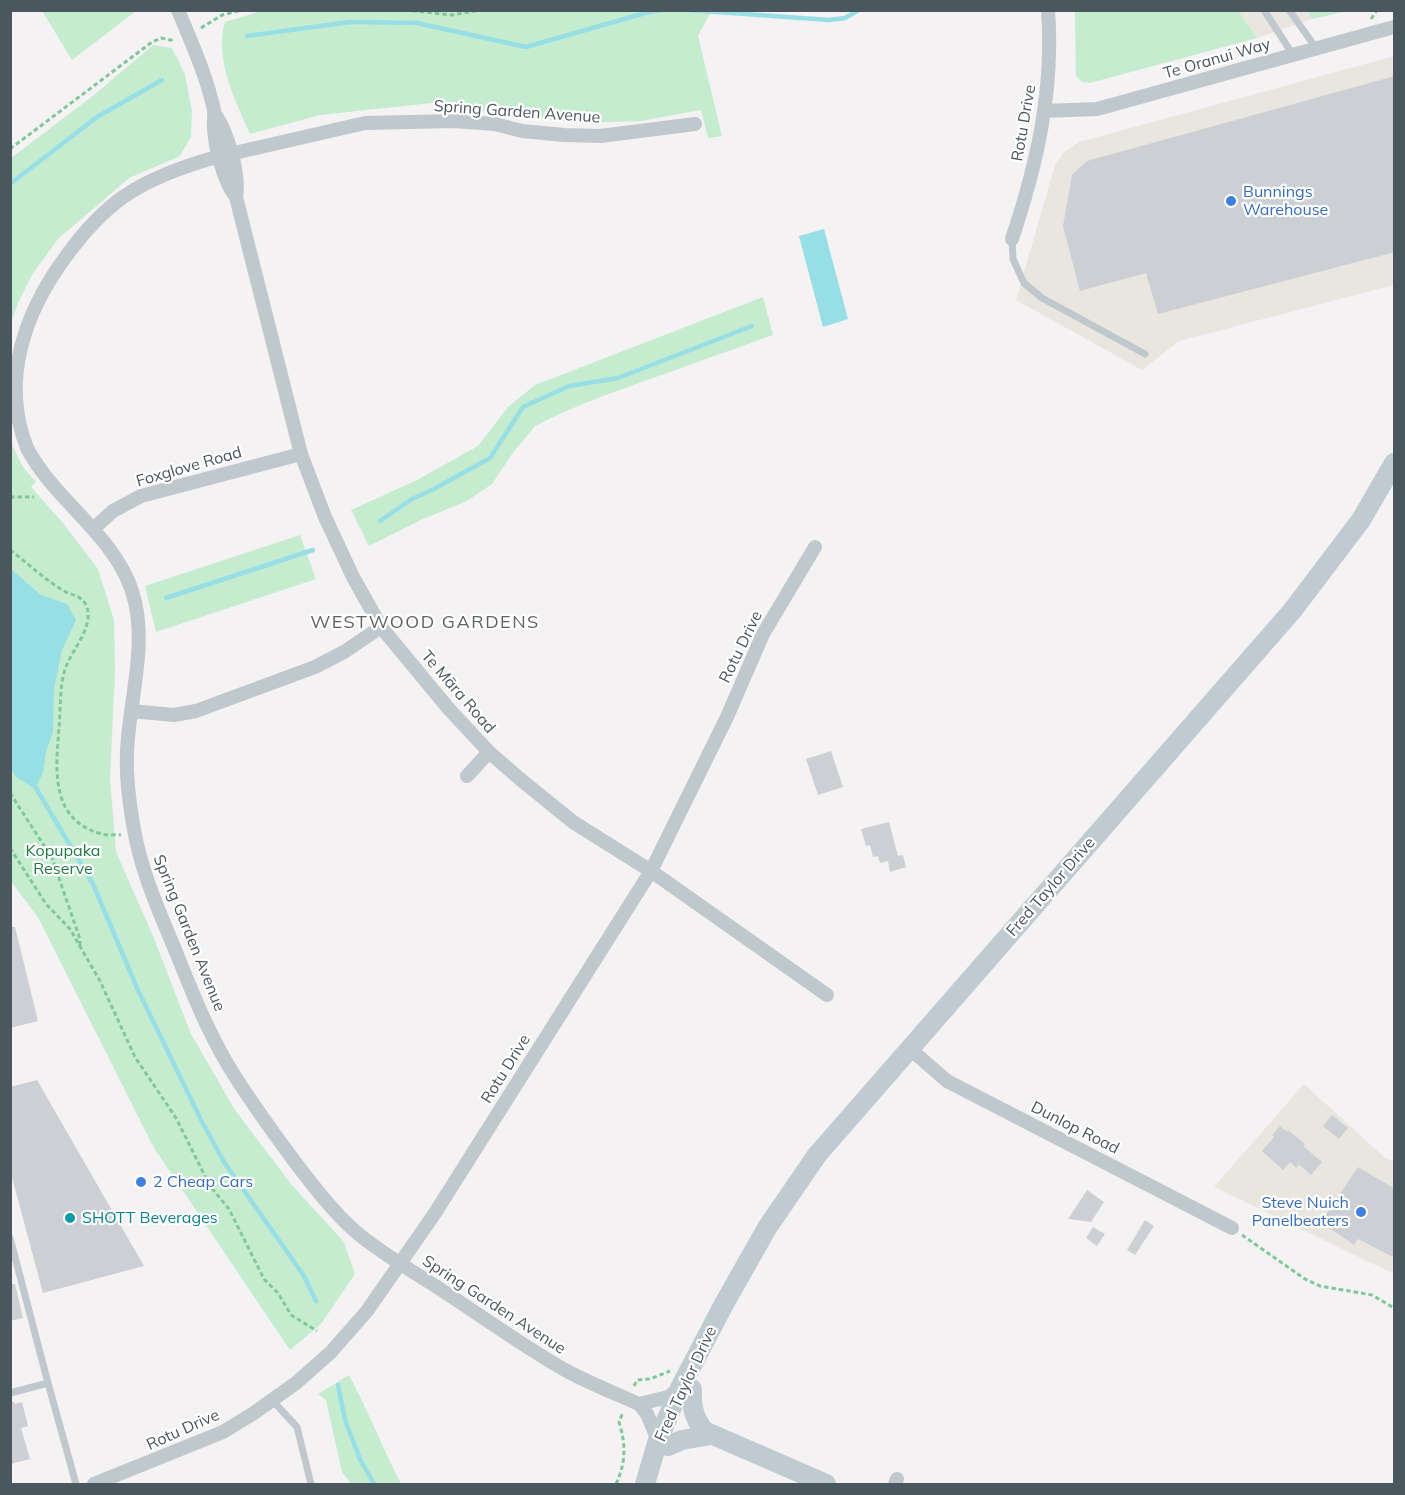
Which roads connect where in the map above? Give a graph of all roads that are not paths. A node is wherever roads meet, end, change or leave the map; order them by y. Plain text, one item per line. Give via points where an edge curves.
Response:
1 (1048, 10) edge
2 (1264, 10) edge
3 (1288, 10) edge
4 (183, 12) edge
5 (1395, 27) edge
6 (1316, 48) junction
7 (1293, 55) junction
8 (1046, 111) junction
9 (696, 124) dead end
10 (225, 155) junction
11 (1012, 239) joint
12 (1145, 354) dead end
13 (301, 453) junction
14 (1395, 463) edge
15 (93, 529) junction
16 (815, 547) dead end
17 (381, 627) junction
18 (131, 711) junction
19 (489, 752) junction
20 (467, 776) dead end
21 (651, 871) junction
22 (828, 994) dead end
23 (909, 1048) junction
24 (1232, 1227) road end
25 (10, 1238) edge
26 (400, 1264) junction
27 (48, 1383) junction
28 (681, 1383) junction
29 (10, 1393) edge
30 (272, 1400) junction
31 (639, 1404) junction
32 (711, 1435) junction
33 (663, 1443) junction
34 (110, 1482) edge
35 (76, 1485) edge
36 (94, 1485) edge
37 (311, 1485) edge
38 (645, 1485) edge
39 (651, 1485) edge
40 (826, 1485) edge

1 - 8 street, Rotu Drive
2 - 7 lane
3 - 6 lane
4 - 10 street, Te Māra Road via 203,68 215,114 214,129
5 - 6 street, Te Oranui Way
6 - 7 street, Te Oranui Way
7 - 8 street, Te Oranui Way via 1097,109
8 - 11 street, Rotu Drive
9 - 10 street, Spring Garden Avenue via 600,136 522,131 485,123 365,123
10 - 13 street, Te Māra Road via 239,185 236,197
10 - 15 street, Spring Garden Avenue via 150,182 96,219 45,286 20,338 11,383 15,422 28,451
11 - 12 lane via 1013,259 1024,283 1042,298
13 - 15 street, Foxglove Road via 141,496 113,511
13 - 17 street, Te Māra Road via 325,517
14 - 23 main road, Fred Taylor Drive via 1361,520 1292,611
15 - 18 street, Spring Garden Avenue via 120,565 136,607
16 - 21 street, Rotu Drive via 764,634
17 - 18 street via 315,667 196,711 174,715
17 - 19 street, Te Māra Road
18 - 26 street, Spring Garden Avenue via 127,753 129,797 142,864 208,1025 227,1063 308,1179 355,1231
19 - 20 street
19 - 21 street, Te Māra Road via 573,822
21 - 22 street, Te Māra Road
21 - 26 street, Rotu Drive
23 - 24 street, Dunlop Road via 947,1081
23 - 28 main road, Fred Taylor Drive via 793,1188
25 - 27 lane
26 - 30 street, Rotu Drive via 332,1352
26 - 31 street, Spring Garden Avenue via 565,1370
27 - 29 lane
27 - 35 lane
28 - 31 street via 668,1397
28 - 32 main road via 695,1417
28 - 33 main road, Fred Taylor Drive
30 - 34 street, Rotu Drive via 223,1432
30 - 37 lane via 297,1427
31 - 33 street
32 - 33 main road
32 - 40 main road
33 - 38 main road, Fred Taylor Drive
33 - 39 main road, Fred Taylor Drive
34 - 36 street, Rotu Drive

